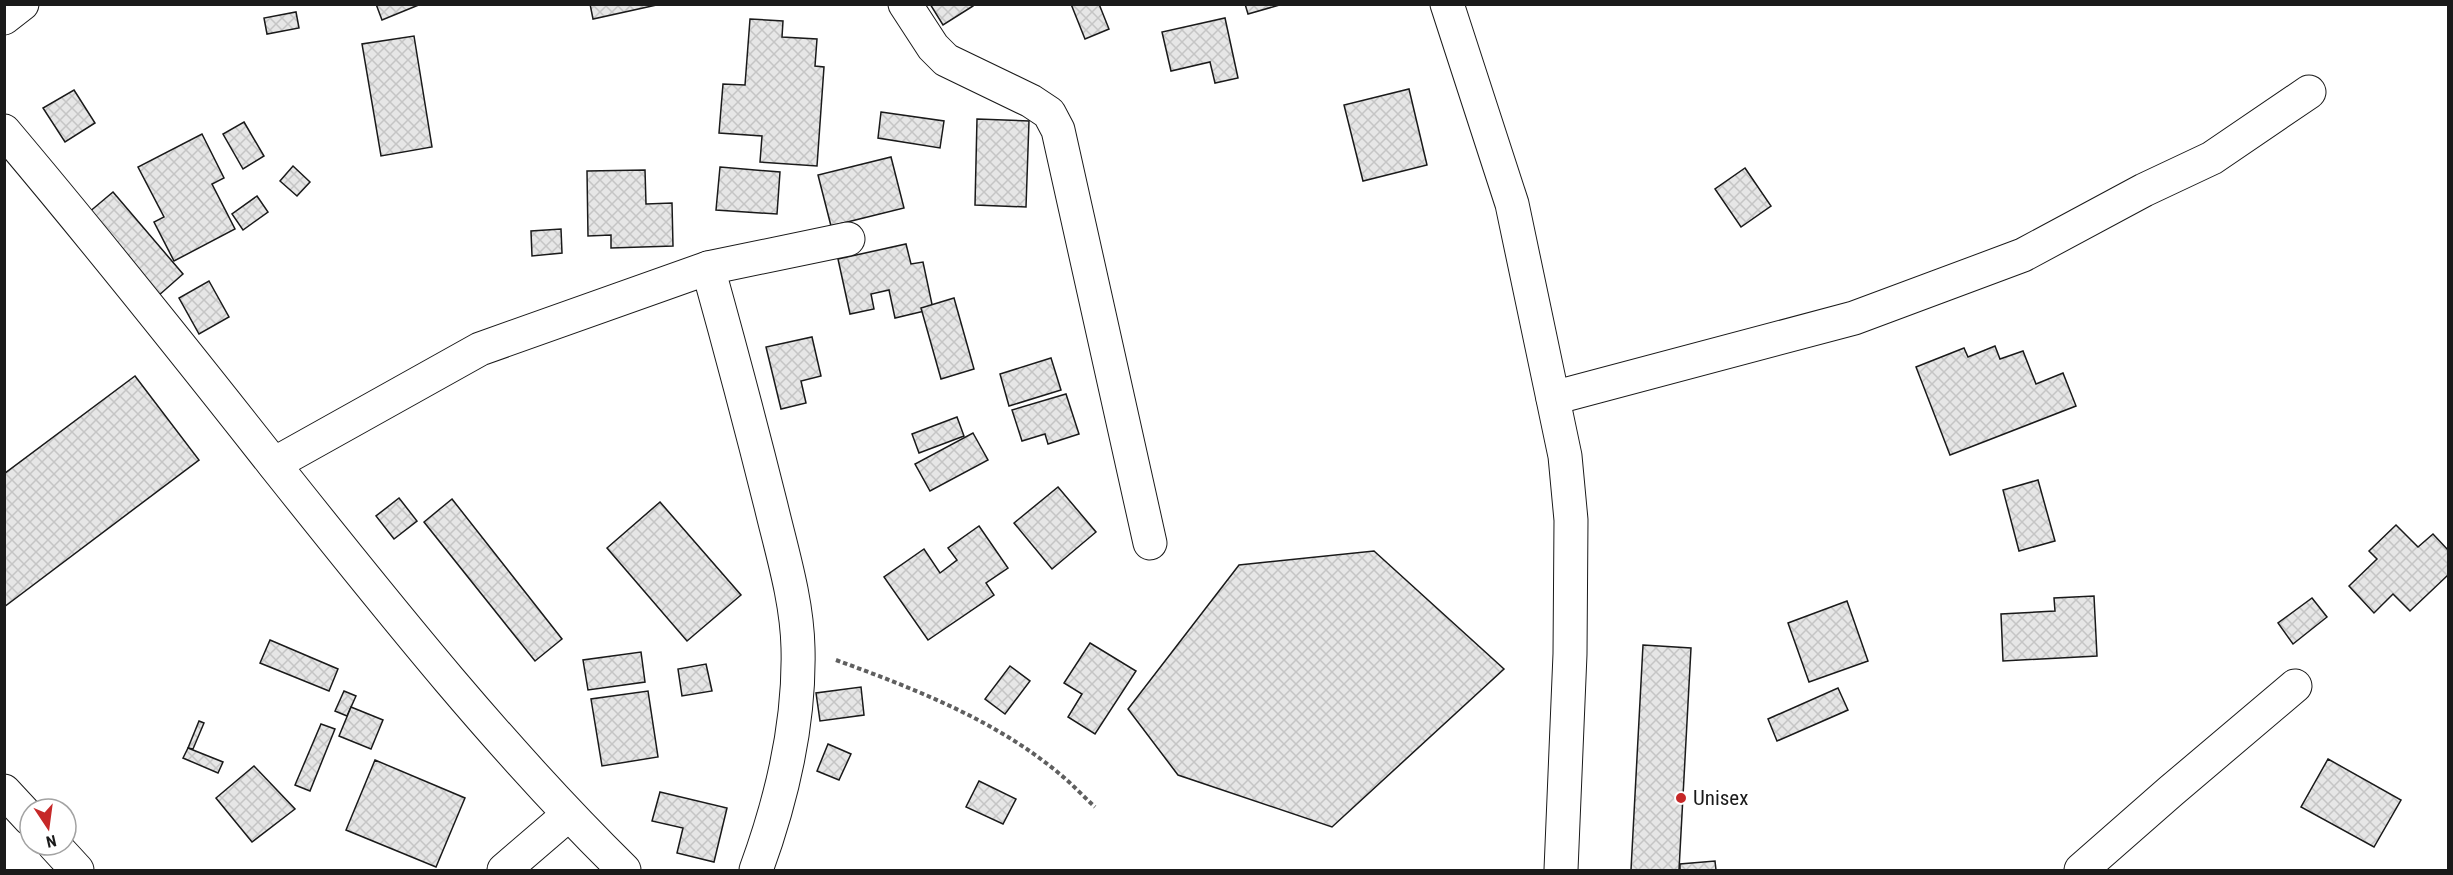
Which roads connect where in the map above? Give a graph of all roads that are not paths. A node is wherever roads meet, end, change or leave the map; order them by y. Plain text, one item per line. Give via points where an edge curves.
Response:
1 (22, 4) edge
2 (905, 4) edge
3 (1446, 4) edge
4 (4, 18) edge
5 (2309, 92) dead end
6 (4, 131) edge
7 (848, 239) dead end
8 (708, 268) junction
9 (1552, 398) junction
10 (274, 464) junction
11 (1150, 543) dead end
12 (2295, 686) dead end
13 (4, 791) edge
14 (18, 806) edge
15 (568, 815) junction
16 (65, 857) edge
17 (77, 870) edge
18 (504, 870) edge
19 (624, 870) edge
20 (756, 870) edge
21 (1560, 870) edge
22 (2081, 870) edge

1 - 4 street
2 - 11 street via 946,60 1031,101 1049,113 1058,130
3 - 9 street via 1512,204
5 - 9 street via 2212,158 2023,255 1854,318
6 - 10 street
7 - 8 street
8 - 10 street via 480,349
8 - 20 street via 787,573 798,647 798,693 784,785
9 - 21 street via 1571,520 1568,740
10 - 15 street via 411,635
12 - 22 street
13 - 14 street
15 - 18 street
15 - 19 street
16 - 17 street

